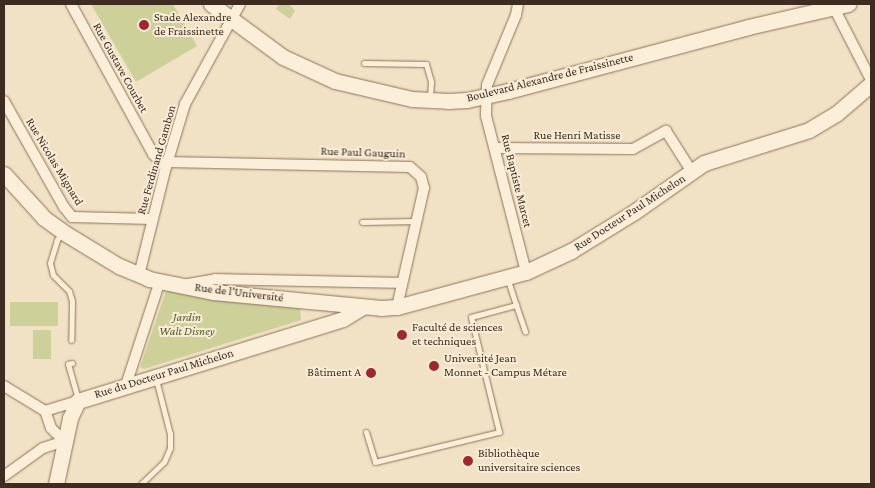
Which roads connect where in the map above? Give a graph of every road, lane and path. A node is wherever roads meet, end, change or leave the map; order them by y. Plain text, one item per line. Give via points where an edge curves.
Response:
1 (71, 4) edge
2 (211, 4) edge
3 (240, 4) edge
4 (518, 4) edge
5 (837, 5) edge
6 (232, 20) junction
7 (364, 63) dead end
8 (871, 80) edge
9 (871, 84) edge
10 (486, 96) junction
11 (430, 100) junction
12 (4, 101) edge
13 (496, 148) junction
14 (167, 164) junction
15 (692, 172) junction
16 (4, 174) edge
17 (152, 219) junction
18 (362, 222) dead end
19 (416, 222) junction
20 (63, 232) junction
21 (526, 272) junction
22 (139, 275) junction
23 (506, 278) junction
24 (160, 280) junction
25 (401, 283) junction
26 (184, 286) junction
27 (345, 305) junction
28 (516, 305) junction
29 (362, 306) junction
30 (397, 307) junction
31 (328, 323) junction
32 (525, 332) dead end
33 (71, 340) dead end
34 (72, 363) dead end
35 (155, 376) junction
36 (126, 385) junction
37 (4, 386) edge
38 (78, 401) junction
39 (44, 411) junction
40 (366, 432) dead end
41 (64, 441) junction
42 (4, 476) edge
43 (56, 484) edge
44 (142, 484) edge

1 - 14 street, Rue Gustave Courbet via 153,154
2 - 6 street, Boulevard Alexandre de Fraissinette
3 - 6 street, Rue Ferdinand Gambon
4 - 10 street, Rue Baptiste Marcet
5 - 8 street
5 - 10 street, Boulevard Alexandre de Fraissinette
6 - 11 street, Boulevard Alexandre de Fraissinette via 283,57 335,81 412,99
6 - 14 street, Rue Ferdinand Gambon via 185,104
7 - 11 lane via 426,64 432,82
9 - 15 street, Rue Docteur Paul Michelon via 836,114 809,130 704,164
10 - 11 street, Boulevard Alexandre de Fraissinette via 467,100
10 - 13 street, Rue Baptiste Marcet via 486,116
12 - 17 street, Rue Nicolas Mignard via 72,217
13 - 15 street, Rue Henri Matisse via 633,149 666,131
13 - 21 street, Rue Baptiste Marcet
14 - 17 street, Rue Ferdinand Gambon
14 - 19 street, Rue Paul Gauguin via 410,167 421,177 424,188
15 - 21 street, Rue Docteur Paul Michelon via 571,251
16 - 20 street, Rue de l'Université via 44,218
17 - 22 street, Rue Ferdinand Gambon
18 - 19 lane
19 - 25 street, Rue Paul Gauguin
20 - 22 street, Rue de l'Université via 86,248
20 - 33 lane via 50,263 53,275 69,291 72,300
21 - 23 street, Rue Docteur Paul Michelon
22 - 24 street, Rue de l'Université
23 - 28 lane
23 - 30 street, Rue Docteur Paul Michelon
24 - 26 street, Rue de l'Université
24 - 36 street
25 - 26 street via 215,279
25 - 30 street, Rue Paul Gauguin
26 - 27 street, Rue de l'Université via 213,292
27 - 29 street, Rue de l'Université
27 - 31 street, Rue du Docteur Paul Michelon
28 - 32 lane
28 - 40 lane via 471,317 499,432 375,462
29 - 30 street, Rue Docteur Paul Michelon
29 - 31 street, Rue du Docteur Paul Michelon via 343,319
31 - 35 street, Rue du Docteur Paul Michelon
34 - 38 lane via 68,364
35 - 36 street, Rue du Docteur Paul Michelon
35 - 44 lane via 170,434 170,448 164,462
36 - 38 street, Rue du Docteur Paul Michelon
37 - 39 street
38 - 39 street, Rue du Docteur Paul Michelon
38 - 41 street
39 - 41 street via 51,428
41 - 42 street via 44,448
41 - 43 street

